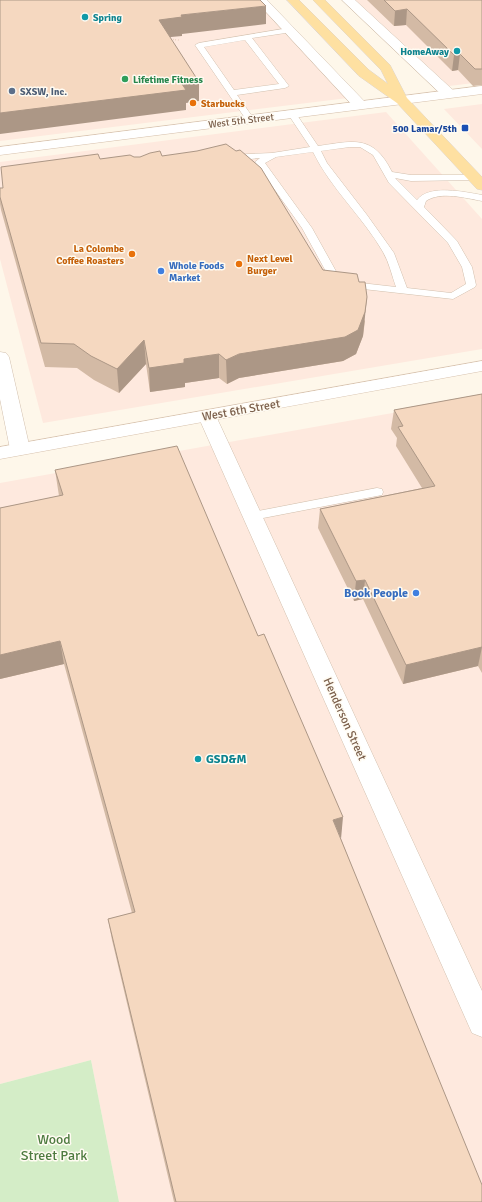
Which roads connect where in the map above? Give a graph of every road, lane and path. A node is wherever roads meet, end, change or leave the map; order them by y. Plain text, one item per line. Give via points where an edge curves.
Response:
1 (262, 0) edge
2 (293, 0) edge
3 (319, 0) edge
4 (348, 0) edge
5 (289, 30) junction
6 (247, 37) junction
7 (482, 90) edge
8 (232, 93) junction
9 (449, 94) junction
10 (402, 100) junction
11 (360, 105) junction
12 (292, 114) junction
13 (250, 119) junction
14 (316, 148) junction
15 (0, 151) edge
16 (274, 155) junction
17 (217, 160) edge
18 (389, 174) junction
19 (478, 181) edge
20 (482, 198) edge
21 (419, 207) junction
22 (402, 289) junction
23 (0, 357) edge
24 (482, 366) edge
25 (208, 416) junction
26 (20, 449) junction
27 (0, 453) edge
28 (377, 492) dead end
29 (253, 516) junction
30 (482, 1023) edge

1 - 5 street
2 - 10 main road via 364,73
3 - 10 main road via 386,68
4 - 9 street
5 - 6 lane
5 - 11 street
6 - 8 lane via 199,45
6 - 8 lane via 285,86
7 - 9 street, West 5th Street
8 - 13 lane
9 - 10 street, West 5th Street
10 - 11 street, West 5th Street
10 - 19 main road
11 - 12 street, West 5th Street
12 - 13 street, West 5th Street
12 - 14 lane
13 - 15 street, West 5th Street
14 - 16 lane
14 - 18 lane via 362,145 376,154
14 - 22 lane via 323,164 389,253
16 - 17 lane
16 - 22 lane via 260,162 307,228 333,275 349,285
18 - 19 lane via 411,178
18 - 21 lane via 392,181
20 - 21 lane via 431,195 423,198
21 - 22 lane via 452,241 467,267 471,285 453,296
23 - 26 street
24 - 25 street, West 6th Street
25 - 26 street, West 6th Street
25 - 29 street, Henderson Street
26 - 27 street, West 6th Street
28 - 29 lane
29 - 30 street, Henderson Street

